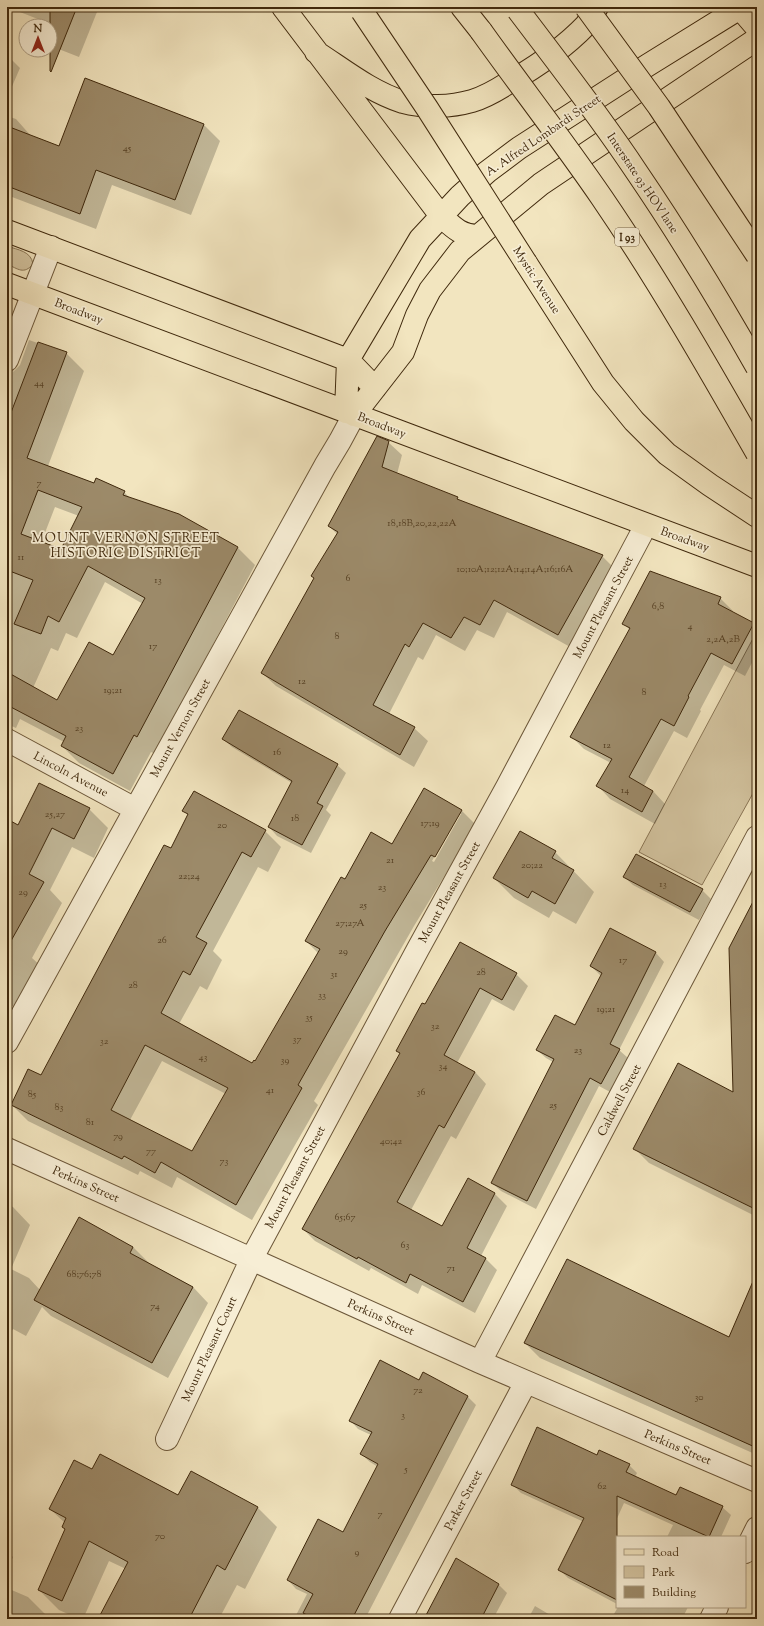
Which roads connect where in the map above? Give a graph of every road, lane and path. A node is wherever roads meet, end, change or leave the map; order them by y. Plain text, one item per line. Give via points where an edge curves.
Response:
1 (283, 7) edge
2 (462, 7) edge
3 (586, 7) edge
4 (596, 7) edge
5 (740, 7) edge
6 (517, 8) edge
7 (360, 9) edge
8 (757, 28) edge
9 (757, 40) edge
10 (316, 52) junction
11 (441, 216) junction
12 (7, 231) edge
13 (478, 236) junction
14 (51, 248) junction
15 (757, 255) edge
16 (7, 284) edge
17 (33, 293) junction
18 (7, 360) edge
19 (348, 360) junction
20 (757, 366) edge
21 (375, 388) junction
22 (350, 413) junction
23 (757, 453) edge
24 (757, 516) edge
25 (646, 525) junction
26 (757, 566) edge
27 (7, 740) edge
28 (135, 809) junction
29 (757, 837) edge
30 (7, 1042) edge
31 (7, 1149) edge
32 (252, 1258) junction
33 (480, 1362) junction
34 (526, 1382) junction
35 (167, 1439) dead end
36 (757, 1481) edge
37 (757, 1528) edge
38 (746, 1550) edge
39 (716, 1608) edge
40 (400, 1619) edge
41 (711, 1619) edge

1 - 10 main road
2 - 23 main road, I 93, bridge via 602,197 659,286
3 - 15 main road, bridge via 659,107
4 - 10 main road via 587,24 563,47 534,68 497,90 450,106 425,106 404,102 376,91
5 - 8 main road
5 - 11 main road, A. Alfred Lombardi Street via 519,148 487,172
6 - 20 main road, Interstate 93 HOV lane, bridge via 636,170
7 - 24 main road, Mystic Avenue, bridge via 603,383 634,421 667,454
9 - 13 main road via 541,184
10 - 11 main road
11 - 13 main road via 466,235
11 - 19 main road, A. Alfred Lombardi Street via 420,239
12 - 14 main road
13 - 21 main road via 460,251 430,290 403,352
14 - 17 street
14 - 19 main road
16 - 17 main road, Broadway
17 - 18 street
17 - 22 main road, Broadway
19 - 21 main road
19 - 22 main road, A. Alfred Lombardi Street
21 - 22 main road
22 - 25 main road, Broadway
22 - 28 street, Mount Vernon Street via 340,441
25 - 26 main road, Broadway
25 - 32 street, Mount Pleasant Street
27 - 28 street, Lincoln Avenue
28 - 30 street, Mount Vernon Street
29 - 33 street, Caldwell Street
31 - 32 street, Perkins Street
32 - 33 street, Perkins Street
32 - 35 street, Mount Pleasant Court
33 - 34 street, Perkins Street
34 - 36 street, Perkins Street
34 - 40 street, Parker Street
37 - 38 street
39 - 41 street

